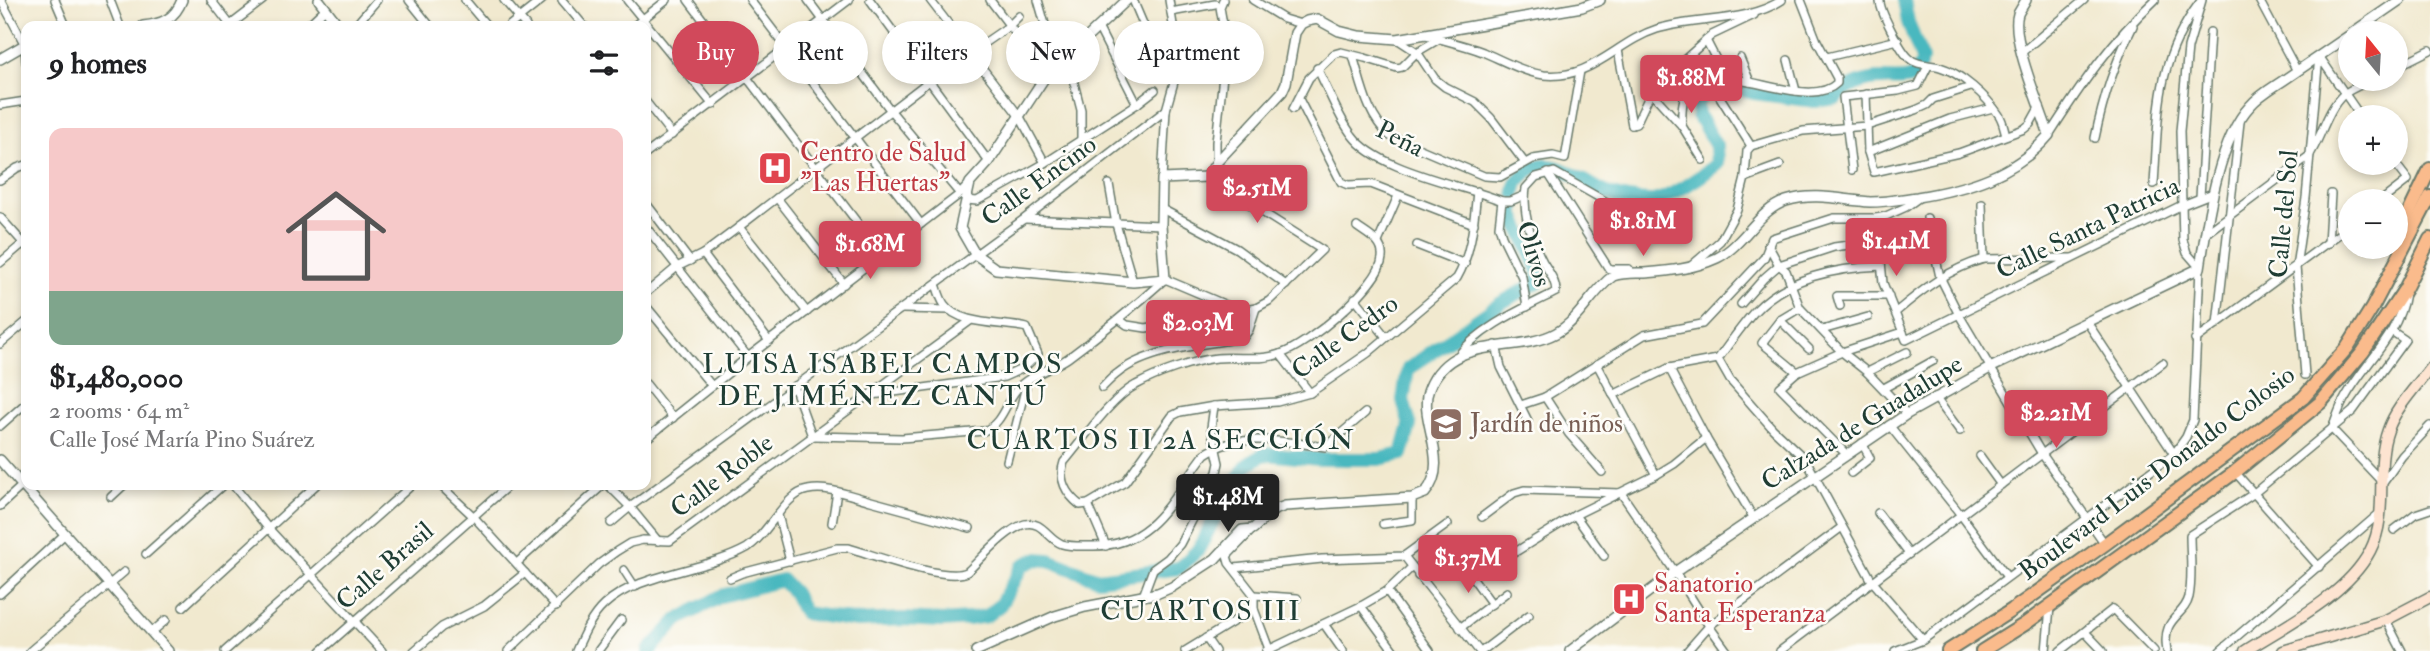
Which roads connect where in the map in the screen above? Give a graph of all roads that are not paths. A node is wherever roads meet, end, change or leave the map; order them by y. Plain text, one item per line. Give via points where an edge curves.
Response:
1 (1, 0) edge
2 (55, 0) edge
3 (110, 0) edge
4 (182, 0) edge
5 (211, 0) edge
6 (263, 0) edge
7 (319, 0) edge
8 (377, 0) edge
9 (408, 0) edge
10 (465, 0) edge
11 (504, 0) edge
12 (542, 0) edge
13 (562, 0) edge
14 (627, 0) edge
15 (667, 0) edge
16 (688, 0) edge
17 (750, 0) edge
18 (808, 0) edge
19 (849, 0) edge
20 (870, 0) edge
21 (930, 0) edge
22 (990, 0) edge
23 (1038, 0) edge
24 (1127, 0) edge
25 (1133, 0) edge
26 (1169, 0) edge
27 (1253, 0) edge
28 (1600, 0) edge
29 (1782, 0) edge
30 (1801, 0) edge
31 (1880, 0) edge
32 (2026, 0) edge
33 (2084, 0) edge
34 (2155, 0) edge
35 (2202, 0) edge
36 (2259, 0) edge
37 (2400, 0) edge
38 (1218, 3) edge
39 (325, 9) junction
40 (1764, 10) junction
41 (1171, 12) junction
42 (1020, 16) dead end
43 (2138, 16) junction
44 (519, 18) junction
45 (824, 19) junction
46 (642, 20) joint
47 (64, 21) edge
48 (118, 21) edge
49 (164, 21) edge
50 (226, 21) edge
51 (236, 21) edge
52 (312, 21) edge
53 (335, 21) edge
54 (359, 21) edge
55 (426, 21) edge
56 (483, 21) edge
57 (515, 21) edge
58 (522, 21) edge
59 (580, 21) edge
60 (704, 21) edge
61 (821, 21) edge
62 (885, 21) edge
63 (946, 21) edge
64 (1014, 21) edge
65 (1044, 21) edge
66 (1142, 21) edge
67 (2370, 21) edge
68 (1006, 22) edge
69 (1301, 24) junction
70 (1100, 25) edge
71 (773, 29) edge
72 (651, 31) edge
73 (1100, 31) edge
74 (2210, 32) dead end
75 (1422, 34) junction
76 (21, 38) edge
77 (1397, 39) junction
78 (1439, 39) junction
79 (1706, 40) junction
80 (1898, 40) junction
81 (2338, 43) edge
82 (21, 47) edge
83 (1618, 50) junction
84 (2430, 50) edge
85 (1417, 52) junction
86 (2021, 53) junction
87 (1353, 56) junction
88 (2319, 56) junction
89 (1827, 57) junction
90 (773, 58) edge
91 (1740, 58) dead end
92 (0, 59) edge
93 (1787, 60) dead end
94 (2408, 61) edge
95 (1928, 66) junction
96 (1317, 68) junction
97 (759, 69) edge
98 (1580, 71) junction
99 (2297, 71) junction
100 (1725, 77) junction
101 (992, 81) edge
102 (1750, 82) junction
103 (740, 84) edge
104 (752, 84) edge
105 (815, 84) edge
106 (925, 84) edge
107 (931, 84) edge
108 (1040, 84) edge
109 (1074, 84) edge
110 (1971, 87) junction
111 (1155, 90) dead end
112 (1796, 91) junction
113 (2350, 91) edge
114 (1651, 92) junction
115 (1866, 94) junction
116 (2344, 94) junction
117 (1720, 97) dead end
118 (1299, 99) junction
119 (21, 102) edge
120 (1137, 104) junction
121 (0, 105) edge
122 (713, 105) junction
123 (2352, 105) edge
124 (2040, 106) junction
125 (651, 108) edge
126 (1993, 108) junction
127 (1293, 109) dead end
128 (1166, 110) junction
129 (891, 111) junction
130 (1020, 117) junction
131 (2241, 118) junction
132 (1867, 126) junction
133 (1682, 127) junction
134 (1846, 129) junction
135 (672, 135) junction
136 (2006, 135) junction
137 (2049, 135) junction
138 (856, 138) junction
139 (2095, 138) dead end
140 (1081, 140) junction
141 (1751, 146) junction
142 (651, 150) edge
143 (1868, 152) junction
144 (2309, 156) junction
145 (1703, 160) dead end
146 (989, 162) junction
147 (1045, 163) junction
148 (1216, 163) junction
149 (1525, 163) junction
150 (1780, 165) dead end
151 (21, 167) edge
152 (815, 169) junction
153 (2430, 169) edge
154 (1852, 170) dead end
155 (1548, 173) junction
156 (2404, 175) edge
157 (1207, 177) junction
158 (1745, 178) junction
159 (1162, 179) junction
160 (0, 180) edge
161 (1109, 184) dead end
162 (2154, 184) dead end
163 (2396, 189) edge
164 (1477, 191) junction
165 (2213, 193) junction
166 (2331, 194) dead end
167 (1525, 195) junction
168 (1398, 196) junction
169 (963, 197) junction
170 (1920, 197) junction
171 (2200, 197) junction
172 (2430, 197) edge
173 (777, 198) junction
174 (1503, 201) junction
175 (1982, 204) dead end
176 (2180, 206) junction
177 (651, 209) edge
178 (1162, 209) junction
179 (2408, 215) edge
180 (0, 216) edge
181 (2230, 217) junction
182 (1877, 218) junction
183 (1927, 218) dead end
184 (1024, 219) junction
185 (1676, 219) dead end
186 (920, 224) junction
187 (1116, 224) junction
188 (1161, 225) junction
189 (1474, 225) junction
190 (739, 227) junction
191 (1357, 227) dead end
192 (651, 234) edge
193 (670, 234) junction
194 (2205, 234) junction
195 (2338, 235) edge
196 (21, 239) edge
197 (2408, 239) edge
198 (2430, 239) edge
199 (1880, 241) junction
200 (1378, 242) junction
201 (658, 243) junction
202 (2328, 243) junction
203 (1417, 245) dead end
204 (1768, 245) junction
205 (21, 246) edge
206 (703, 254) junction
207 (975, 254) junction
208 (882, 255) junction
209 (1984, 258) junction
210 (2074, 258) junction
211 (2397, 259) edge
212 (690, 261) junction
213 (0, 263) edge
214 (1465, 264) junction
215 (1779, 265) junction
216 (1881, 266) junction
217 (677, 267) junction
218 (2296, 267) junction
219 (2200, 268) junction
220 (1687, 269) junction
221 (1639, 273) junction
222 (1940, 277) junction
223 (1165, 279) junction
224 (1132, 282) junction
225 (844, 284) junction
226 (936, 284) junction
227 (1791, 284) junction
228 (1286, 285) junction
229 (651, 289) edge
230 (2405, 289) junction
231 (1889, 296) junction
232 (1354, 298) junction
233 (1741, 304) dead end
234 (1840, 306) dead end
235 (1527, 307) junction
236 (1800, 307) junction
237 (1256, 308) junction
238 (902, 309) junction
239 (949, 310) junction
240 (1238, 310) junction
241 (651, 312) edge
242 (807, 312) junction
243 (1896, 312) junction
244 (1958, 313) junction
245 (1868, 317) dead end
246 (1119, 320) junction
247 (1780, 320) junction
248 (970, 321) junction
249 (2087, 322) junction
250 (2217, 324) junction
251 (21, 327) edge
252 (1822, 330) junction
253 (2393, 332) junction
254 (1904, 336) junction
255 (1386, 337) junction
256 (2195, 340) junction
257 (769, 341) junction
258 (0, 344) edge
259 (1496, 345) junction
260 (1809, 349) dead end
261 (1842, 352) junction
262 (1907, 352) dead end
263 (1280, 354) junction
264 (748, 357) junction
265 (1457, 357) junction
266 (1718, 359) junction
267 (1933, 361) dead end
268 (2164, 363) dead end
269 (1597, 364) junction
270 (1669, 368) junction
271 (1990, 368) junction
272 (2430, 368) edge
273 (1797, 372) junction
274 (1867, 372) junction
275 (2305, 375) dead end
276 (1027, 382) junction
277 (712, 386) junction
278 (794, 386) junction
279 (2130, 387) junction
280 (1102, 388) dead end
281 (1884, 388) junction
282 (651, 390) edge
283 (1310, 393) junction
284 (1613, 395) junction
285 (868, 396) junction
286 (1545, 397) junction
287 (1935, 397) junction
288 (1521, 405) junction
289 (1214, 406) junction
290 (21, 408) edge
291 (1365, 413) dead end
292 (1907, 414) junction
293 (673, 418) junction
294 (1528, 421) dead end
295 (1889, 425) junction
296 (0, 426) edge
297 (2430, 426) edge
298 (2332, 429) junction
299 (1960, 431) dead end
300 (651, 435) edge
301 (812, 436) junction
302 (1706, 438) junction
303 (1862, 443) junction
304 (1215, 448) junction
305 (1846, 454) junction
306 (2042, 454) junction
307 (2174, 454) junction
308 (1980, 456) dead end
309 (0, 460) edge
310 (1007, 461) dead end
311 (1602, 472) dead end
312 (2235, 472) junction
313 (1851, 473) dead end
314 (1656, 475) junction
315 (1815, 475) junction
316 (21, 481) edge
317 (2382, 483) junction
318 (2001, 485) junction
319 (21, 487) edge
320 (29, 490) edge
321 (119, 490) edge
322 (217, 490) edge
323 (237, 490) edge
324 (310, 490) edge
325 (406, 490) edge
326 (445, 490) edge
327 (503, 490) edge
328 (600, 490) edge
329 (611, 490) edge
330 (836, 492) junction
331 (1621, 493) junction
332 (2253, 494) junction
333 (111, 497) dead end
334 (1412, 498) junction
335 (1088, 504) junction
336 (0, 506) edge
337 (630, 507) junction
338 (2430, 509) edge
339 (2381, 511) junction
340 (1878, 513) dead end
341 (778, 515) junction
342 (1575, 515) junction
343 (1961, 515) junction
344 (474, 516) junction
345 (1482, 517) dead end
346 (1753, 517) junction
347 (2087, 520) junction
348 (611, 523) dead end
349 (832, 523) dead end
350 (1383, 524) dead end
351 (1448, 524) dead end
352 (1842, 527) junction
353 (268, 528) junction
354 (970, 528) dead end
355 (1253, 529) junction
356 (2393, 530) dead end
357 (65, 534) junction
358 (658, 541) junction
359 (2105, 544) junction
360 (1106, 546) junction
361 (146, 554) dead end
362 (1909, 554) junction
363 (1404, 556) junction
364 (1604, 556) dead end
365 (790, 561) junction
366 (518, 562) junction
367 (1412, 567) junction
368 (2319, 567) junction
369 (1234, 568) junction
370 (1467, 569) junction
371 (624, 570) dead end
372 (124, 572) dead end
373 (1675, 572) junction
374 (525, 573) junction
375 (312, 574) junction
376 (1418, 576) junction
377 (2007, 577) junction
378 (730, 578) dead end
379 (1872, 581) junction
380 (108, 585) junction
381 (635, 587) junction
382 (1387, 592) junction
383 (1507, 593) dead end
384 (0, 594) edge
385 (1143, 596) junction
386 (1254, 596) junction
387 (2430, 597) edge
388 (1297, 598) dead end
389 (1492, 604) junction
390 (1362, 606) junction
391 (2050, 606) junction
392 (183, 607) dead end
393 (556, 607) junction
394 (1254, 609) junction
395 (1529, 615) dead end
396 (166, 620) dead end
397 (355, 620) junction
398 (621, 620) dead end
399 (2386, 620) junction
400 (1324, 624) junction
401 (1709, 626) junction
402 (1460, 628) junction
403 (152, 632) junction
404 (2085, 632) junction
405 (1206, 638) junction
406 (1923, 640) junction
407 (1280, 648) edge
408 (2299, 649) edge
409 (1267, 650) edge
410 (30, 651) edge
411 (167, 651) edge
412 (225, 651) edge
413 (321, 651) edge
414 (382, 651) edge
415 (414, 651) edge
416 (508, 651) edge
417 (576, 651) edge
418 (598, 651) edge
419 (976, 651) edge
420 (1185, 651) edge
421 (1215, 651) edge
422 (1343, 651) edge
423 (1394, 651) edge
424 (1430, 651) edge
425 (1480, 651) edge
426 (1570, 651) edge
427 (1687, 651) edge
428 (1727, 651) edge
429 (1780, 651) edge
430 (1895, 651) edge
431 (1948, 651) edge
432 (1982, 651) edge
433 (2046, 651) edge
434 (2060, 651) edge
435 (2103, 651) edge
436 (2154, 651) edge
437 (2167, 651) edge
438 (2220, 651) edge
439 (2245, 651) edge
440 (2283, 651) edge
441 (2402, 651) edge

1 - 76 street
2 - 47 street
3 - 48 street
4 - 49 street
5 - 50 street
6 - 51 street
7 - 39 street
8 - 54 street
9 - 55 street
10 - 56 street
11 - 44 street
12 - 44 street
13 - 59 street
14 - 46 street
15 - 46 street
16 - 60 street
17 - 71 street
18 - 45 street
19 - 45 street
20 - 62 street
21 - 63 street
22 - 68 street
23 - 65 street
24 - 70 street
25 - 66 street
26 - 41 street
27 - 69 street
28 - 75 street
29 - 40 street
30 - 89 street
31 - 80 street
32 - 86 street via 2018,15
33 - 86 street
34 - 43 street
35 - 162 street via 2183,24 2169,55 2160,96
35 - 176 street via 2184,77
36 - 99 street
37 - 67 street
38 - 41 street
38 - 148 street via 1225,36
39 - 52 street
39 - 53 street
40 - 79 street
40 - 83 street via 1657,29
41 - 128 street via 1174,82
42 - 64 street
43 - 137 street via 2083,81
43 - 139 street via 2117,58
44 - 57 street
44 - 58 street
45 - 61 street
45 - 129 street
69 - 77 street via 1318,19 1339,31
69 - 148 street via 1282,92
72 - 122 street
73 - 120 street
74 - 171 street
75 - 77 street
75 - 78 street
77 - 85 street
78 - 85 street
78 - 98 street via 1544,75
79 - 100 street
79 - 114 street
80 - 89 street
80 - 95 street via 1907,57
81 - 88 street
82 - 92 street
83 - 98 street
83 - 114 street via 1632,125
84 - 94 street
85 - 87 street via 1397,68
85 - 149 street via 1435,79 1475,102 1492,118
86 - 124 street
87 - 96 street via 1334,54
87 - 149 street via 1371,113 1390,136 1483,176 1500,177
88 - 99 street
88 - 116 street
88 - 144 street, Calle del Sol
89 - 112 street via 1837,83 1827,91
90 - 97 street
91 - 102 street
93 - 112 street
95 - 110 street via 1939,66
95 - 115 street via 1918,86
96 - 118 street
96 - 164 street, Peña via 1352,135 1367,150 1393,166
98 - 149 street via 1565,159 1553,156
99 - 131 street via 2263,94
100 - 102 street
100 - 133 street via 1695,84 1688,91
101 - 130 street
102 - 112 street
103 - 122 street
104 - 152 street
105 - 138 street
106 - 129 street
107 - 146 street
108 - 130 street
109 - 140 street via 1081,110
110 - 126 street
110 - 132 street
111 - 120 street
113 - 116 street
114 - 133 street
115 - 132 street
115 - 134 street via 1843,97
116 - 123 street
116 - 144 street via 2334,104
117 - 141 street
118 - 127 street
118 - 168 street via 1341,182 1371,184
119 - 121 street
120 - 140 street
122 - 135 street
124 - 136 street via 2031,124
124 - 137 street
125 - 135 street
126 - 136 street
126 - 143 street via 1950,119
128 - 159 street
128 - 184 street, Calle Encino
129 - 138 street
129 - 169 street
130 - 146 street
130 - 147 street
131 - 165 street
131 - 181 street
132 - 134 street
132 - 143 street
133 - 145 street
134 - 141 street via 1803,131
134 - 154 street
135 - 142 street
136 - 143 street via 1959,153 1874,172
137 - 170 street via 2028,157 1987,180
138 - 152 street
138 - 186 street
140 - 147 street
141 - 158 street
144 - 181 street
144 - 218 street, Calle del Sol
146 - 169 street
147 - 169 street via 977,201
148 - 157 street
150 - 158 street
151 - 160 street
152 - 173 street
152 - 208 street
153 - 179 highway
155 - 167 street, Olivos via 1529,183
155 - 185 street via 1640,221 1653,225
155 - 221 street via 1609,268
156 - 163 street via 2408,180
157 - 159 street
157 - 228 street via 1322,250
158 - 220 street via 1737,210 1720,241
159 - 178 street
161 - 187 street
164 - 174 street, Peña
164 - 189 street, Calle Cedro
165 - 171 street, Calle Santa Patricia
165 - 194 street
166 - 202 street
167 - 174 street, Olivos
167 - 235 street via 1526,224 1556,285 1556,292
168 - 189 street
168 - 200 street
169 - 186 street
169 - 207 street via 960,228
170 - 182 street
170 - 220 street via 1872,202 1815,196 1786,201 1769,211 1728,252
171 - 176 street, Calle Santa Patricia
172 - 197 highway, Boulevard Luis Donaldo Colosio
173 - 190 street
173 - 225 street
174 - 235 street, Olivos via 1502,236 1522,277
175 - 209 street
176 - 210 street, Calle Santa Patricia
176 - 219 street via 2187,253
177 - 193 street
178 - 188 street
178 - 228 street via 1237,249
180 - 196 street
181 - 194 street
181 - 250 street
182 - 199 street
182 - 204 street via 1834,218 1772,238
183 - 222 street
184 - 187 street
184 - 207 street, Calle Encino
186 - 208 street
187 - 188 street
187 - 224 street
188 - 223 street
189 - 214 street, Calle Cedro
190 - 206 street
190 - 242 street
191 - 200 street
192 - 201 street
193 - 201 street
193 - 212 street
194 - 219 street
195 - 202 street
198 - 230 highway, Boulevard Luis Donaldo Colosio
199 - 215 street via 1834,247
199 - 216 street
200 - 232 street via 1383,257 1377,273
201 - 217 street
202 - 218 street
203 - 214 street
204 - 215 street
204 - 269 street via 1765,258 1702,324 1644,335
205 - 213 street
206 - 212 street
206 - 257 street
207 - 224 street via 996,269
207 - 226 street, Calle Encino
208 - 225 street
209 - 210 street
209 - 222 street
210 - 244 street, Calle Santa Patricia
211 - 359 highway, Boulevard Luis Donaldo Colosio via 2347,348 2303,398
212 - 217 street
214 - 255 street, Calle Cedro via 1457,278
215 - 227 street
215 - 233 street
216 - 227 street
216 - 231 street
217 - 229 street
217 - 264 street
218 - 250 street
218 - 275 street, Calle del Sol
219 - 249 street, Calzada de Guadalupe
219 - 256 street
220 - 221 street
221 - 259 street via 1610,278 1563,329 1545,338
222 - 243 street
222 - 244 street
223 - 224 street
223 - 240 street
223 - 246 street
225 - 242 street
226 - 238 street, Calle Encino
226 - 239 street
227 - 236 street
227 - 266 street via 1756,310
228 - 237 street
230 - 253 street
230 - 312 highway, Boulevard Luis Donaldo Colosio via 2363,352 2321,402
231 - 234 street via 1837,296
231 - 243 street
232 - 255 street
232 - 263 street via 1332,323
235 - 265 street, Olivos via 1479,335
236 - 247 street
236 - 252 street
237 - 240 street
237 - 280 street via 1243,338 1135,362
238 - 239 street
238 - 278 street, Calle Encino
239 - 248 street
240 - 246 street via 1146,328
241 - 277 street
242 - 257 street
243 - 254 street
244 - 254 street, Calle Santa Patricia
244 - 271 street
245 - 252 street
246 - 276 street
247 - 260 street
247 - 273 street via 1762,343
248 - 285 street, Calle Roble
248 - 285 street via 1027,328 1038,354 1024,368 1004,377
249 - 271 street, Calzada de Guadalupe
249 - 279 street
250 - 256 street
251 - 258 street
252 - 261 street
253 - 298 street via 2344,399
253 - 298 street via 2405,340 2353,411
254 - 261 street, Calle Santa Patricia
255 - 283 street, Calle Cedro
256 - 307 street via 2193,420
257 - 264 street
259 - 265 street
259 - 288 street via 1501,367
261 - 273 street, Calle Santa Patricia
261 - 274 street
262 - 274 street
263 - 283 street
263 - 335 street via 1214,358 1134,385 1060,472 1072,499
264 - 277 street
265 - 334 street via 1440,371 1427,392 1426,410 1435,446 1432,481 1425,493
266 - 270 street
266 - 315 street via 1730,380
267 - 281 street
268 - 279 street
269 - 284 street
269 - 286 street
270 - 284 street
270 - 302 street
271 - 287 street, Calzada de Guadalupe
271 - 306 street
272 - 317 main road via 2388,429
273 - 305 street via 1780,387
274 - 281 street
276 - 301 street via 984,431 902,439
276 - 310 street
277 - 293 street
278 - 301 street
278 - 337 street, Calle Encino
279 - 306 street
279 - 307 street
281 - 292 street
282 - 293 street
283 - 289 street, Calle Cedro via 1277,402
284 - 314 street
285 - 301 street, Calle Roble
286 - 288 street
286 - 311 street
287 - 292 street, Calzada de Guadalupe
287 - 299 street
288 - 294 street
289 - 304 street via 1211,428
289 - 335 street, Calle Cedro via 1172,416 1125,482
290 - 296 street
291 - 304 street via 1325,447 1261,440 1228,442
292 - 295 street, Calzada de Guadalupe
293 - 300 street
295 - 303 street, Calzada de Guadalupe
295 - 343 street
297 - 317 street
298 - 317 street
298 - 332 street
301 - 358 street, Calle Roble via 670,541
302 - 314 street
302 - 346 street
303 - 305 street, Calzada de Guadalupe
303 - 313 street via 1870,457
304 - 360 street via 1205,454 1149,528
304 - 385 street via 1217,472 1180,544 1153,569
305 - 315 street, Calzada de Guadalupe
306 - 318 street
306 - 347 street
307 - 347 street
308 - 318 street
309 - 316 street
312 - 332 street
312 - 391 highway, Boulevard Luis Donaldo Colosio
314 - 331 street
315 - 346 street, Calzada de Guadalupe
315 - 352 street
317 - 339 main road
318 - 343 street
319 - 336 street
320 - 357 street
321 - 333 street
322 - 361 street
323 - 353 street
324 - 353 street
325 - 375 street
326 - 344 street
327 - 344 street, Calle Brasil
328 - 366 street
329 - 337 street
330 - 341 street via 811,489
330 - 349 street
330 - 354 street
331 - 342 street
331 - 345 street via 1524,489
331 - 373 street
332 - 368 street
332 - 437 street via 2190,535 2189,599 2170,620
334 - 350 street via 1412,520
334 - 355 street via 1285,506 1272,511
335 - 360 street
337 - 348 street, Calle Encino
337 - 358 street
338 - 356 street
339 - 368 street
339 - 439 main road via 2371,548 2353,575 2308,611
340 - 362 street
341 - 365 street
341 - 381 street via 748,547
342 - 364 street
342 - 370 street via 1501,561
343 - 362 street
343 - 377 street
344 - 366 street
344 - 397 street, Calle Brasil
346 - 373 street, Calzada de Guadalupe
347 - 359 street
347 - 377 street
351 - 363 street
352 - 379 street
352 - 401 street
353 - 375 street
353 - 392 street
355 - 369 street via 1227,556
355 - 385 street via 1242,530 1215,559 1172,587
357 - 380 street
357 - 384 street
358 - 393 street, Calle Roble via 630,543 617,551
359 - 431 highway, Boulevard Luis Donaldo Colosio
360 - 365 street via 1061,544 1033,523 1007,534 960,575 849,548
362 - 379 street
363 - 367 street
363 - 369 street
365 - 378 street
366 - 374 street
367 - 376 street
367 - 382 street
368 - 438 street
369 - 386 street
370 - 376 street via 1437,563
370 - 389 street
371 - 381 street
372 - 380 street
373 - 401 street
373 - 426 street, Calzada de Guadalupe
374 - 393 street
374 - 415 street via 484,606 442,627
375 - 397 street
375 - 412 street
376 - 402 street
377 - 406 street
379 - 406 street
379 - 429 street
380 - 403 street
380 - 410 street
381 - 417 street via 601,607
382 - 390 street
382 - 424 street
383 - 389 street
385 - 419 street via 1055,616
386 - 388 street
386 - 394 street
387 - 399 main road
389 - 402 street
390 - 400 street
390 - 423 street
391 - 432 highway, Boulevard Luis Donaldo Colosio
391 - 433 street
393 - 416 street, Calle Roble
394 - 405 street
394 - 409 street
395 - 425 street
396 - 403 street
397 - 413 street, Calle Brasil
397 - 414 street
398 - 418 street
399 - 408 main road
399 - 441 street
400 - 407 street
400 - 422 street
401 - 427 street
401 - 428 street
402 - 425 street
403 - 411 street
404 - 434 street
404 - 435 street
404 - 436 street via 2113,609
405 - 420 street
405 - 421 street
406 - 430 street
407 - 409 street
408 - 440 main road

